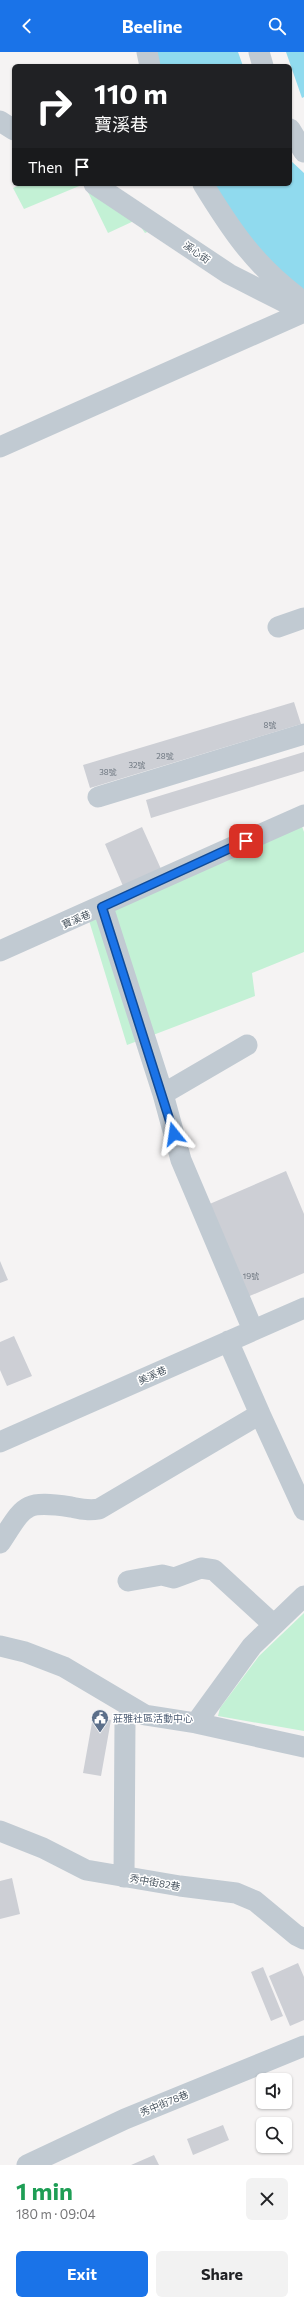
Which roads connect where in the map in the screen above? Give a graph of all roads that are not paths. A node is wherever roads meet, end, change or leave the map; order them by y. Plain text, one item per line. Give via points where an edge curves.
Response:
1 (147, 52) edge
2 (258, 52) edge
3 (150, 64) edge
4 (262, 64) edge
5 (0, 121) edge
6 (12, 129) edge
7 (292, 131) edge
8 (304, 152) edge
9 (97, 186) edge
10 (203, 186) edge
11 (298, 309) edge
12 (0, 447) edge
13 (304, 618) edge
14 (278, 627) dead end
15 (304, 734) edge
16 (98, 797) dead end
17 (304, 815) edge
18 (102, 907) junction
19 (0, 951) edge
20 (247, 1045) dead end
21 (163, 1094) junction
22 (304, 1308) edge
23 (253, 1330) junction
24 (228, 1341) junction
25 (260, 1414) junction
26 (0, 1442) edge
27 (304, 1510) edge
28 (0, 1544) edge
29 (128, 1581) dead end
30 (304, 1596) edge
31 (274, 1625) junction
32 (0, 1646) edge
33 (125, 1720) dead end
34 (196, 1723) junction
35 (304, 1747) edge
36 (0, 1831) edge
37 (124, 1877) junction
38 (304, 1939) edge
39 (304, 2046) edge
40 (27, 2165) edge

1 - 3 street
2 - 4 street
5 - 6 street
7 - 8 street
9 - 11 street, 溪心街 via 228,274
10 - 11 street via 239,241 264,270 295,295
11 - 12 street
13 - 14 street
15 - 16 street
17 - 18 street, 寶溪巷
18 - 19 street, 寶溪巷
18 - 21 street
20 - 21 street
21 - 23 street via 181,1160
22 - 23 street, 美溪巷
23 - 24 street, 美溪巷
24 - 25 street
24 - 26 street, 美溪巷
25 - 27 street
25 - 28 street via 99,1509 87,1511 46,1504 29,1506 22,1510
29 - 31 street via 162,1576 174,1578 201,1568 214,1570
30 - 31 street
31 - 34 street via 252,1646
32 - 34 street via 25,1652 64,1667 145,1715
33 - 37 street
34 - 35 street
36 - 37 street, 秀中街82巷 via 43,1848 86,1870
37 - 38 street, 秀中街82巷 via 236,1893 255,1901 296,1936
39 - 40 street, 秀中街78巷 via 125,2119

